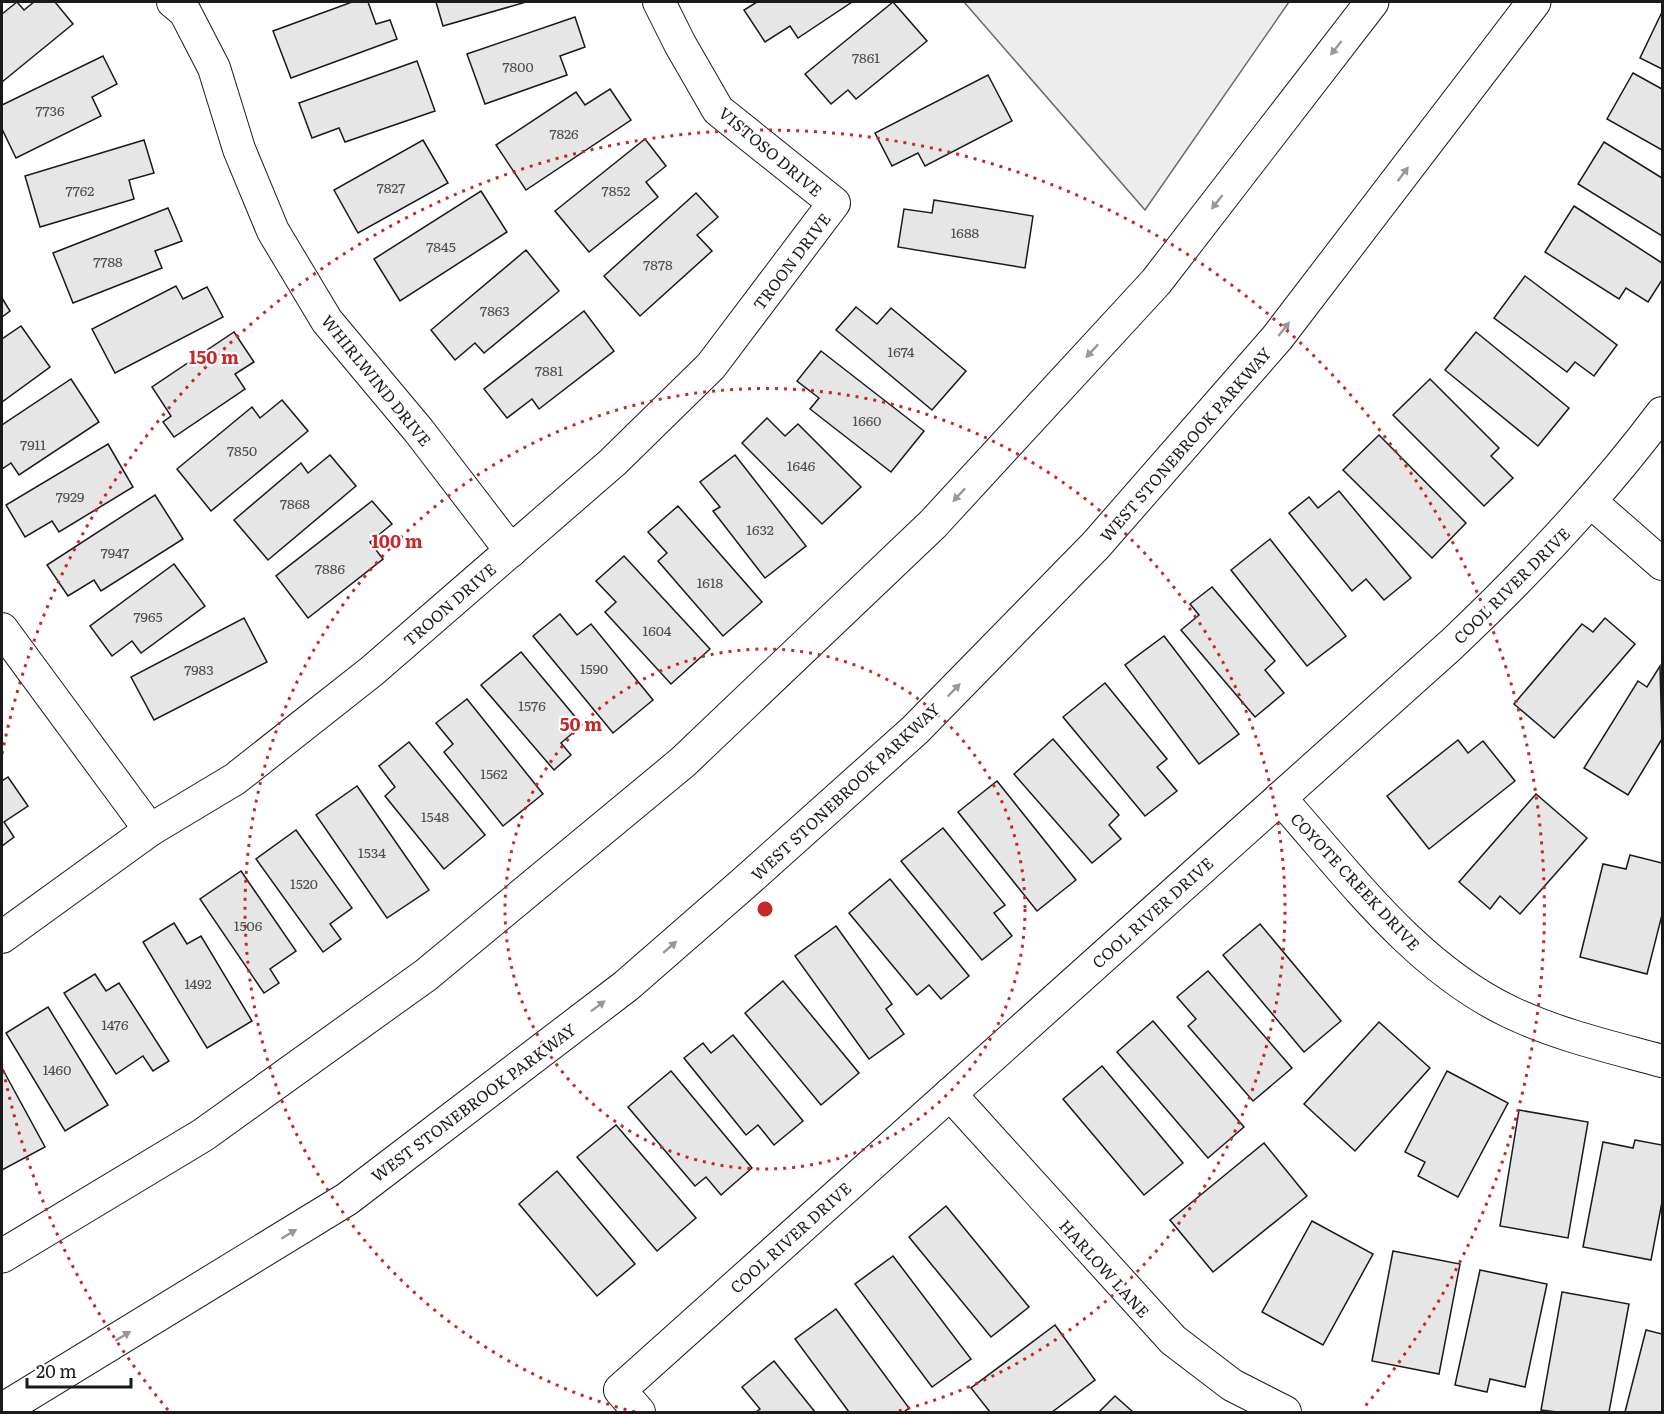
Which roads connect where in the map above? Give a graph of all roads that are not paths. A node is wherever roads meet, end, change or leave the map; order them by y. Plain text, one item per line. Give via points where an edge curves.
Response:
1 (173, 2) edge
2 (659, 2) edge
3 (1372, 2) edge
4 (1534, 2) edge
5 (834, 203) joint
6 (1662, 413) edge
7 (1591, 502) junction
8 (511, 551) junction
9 (1662, 564) edge
10 (2, 629) edge
11 (1280, 798) junction
12 (150, 830) junction
13 (2, 937) edge
14 (1662, 1061) edge
15 (950, 1094) junction
16 (2, 1256) edge
17 (629, 1401) edge
18 (2, 1410) edge
19 (1285, 1413) edge

1 - 8 street, WHIRLWIND DRIVE via 185,12 214,68 239,148 273,231 327,321 419,431
2 - 5 street, VISTOSO DRIVE via 718,110
3 -> 16 street via 1156,282 933,524 683,762 426,975 203,1135
18 -> 4 street, WEST STONEBROOK PARKWAY via 347,1199 626,986 915,730 1096,545 1277,338
5 - 8 street, TROON DRIVE via 711,366 613,462
6 - 7 street, COOL RIVER DRIVE
7 - 9 street
7 - 11 street, COOL RIVER DRIVE via 1500,599
8 - 12 street, TROON DRIVE via 372,671 234,779
10 - 12 street
11 - 14 street, COYOTE CREEK DRIVE via 1402,934 1476,993 1543,1026
11 - 15 street, COOL RIVER DRIVE
12 - 13 street, TROON DRIVE
15 - 17 street, COOL RIVER DRIVE
15 - 19 street, HARLOW LANE via 1173,1340 1232,1385

